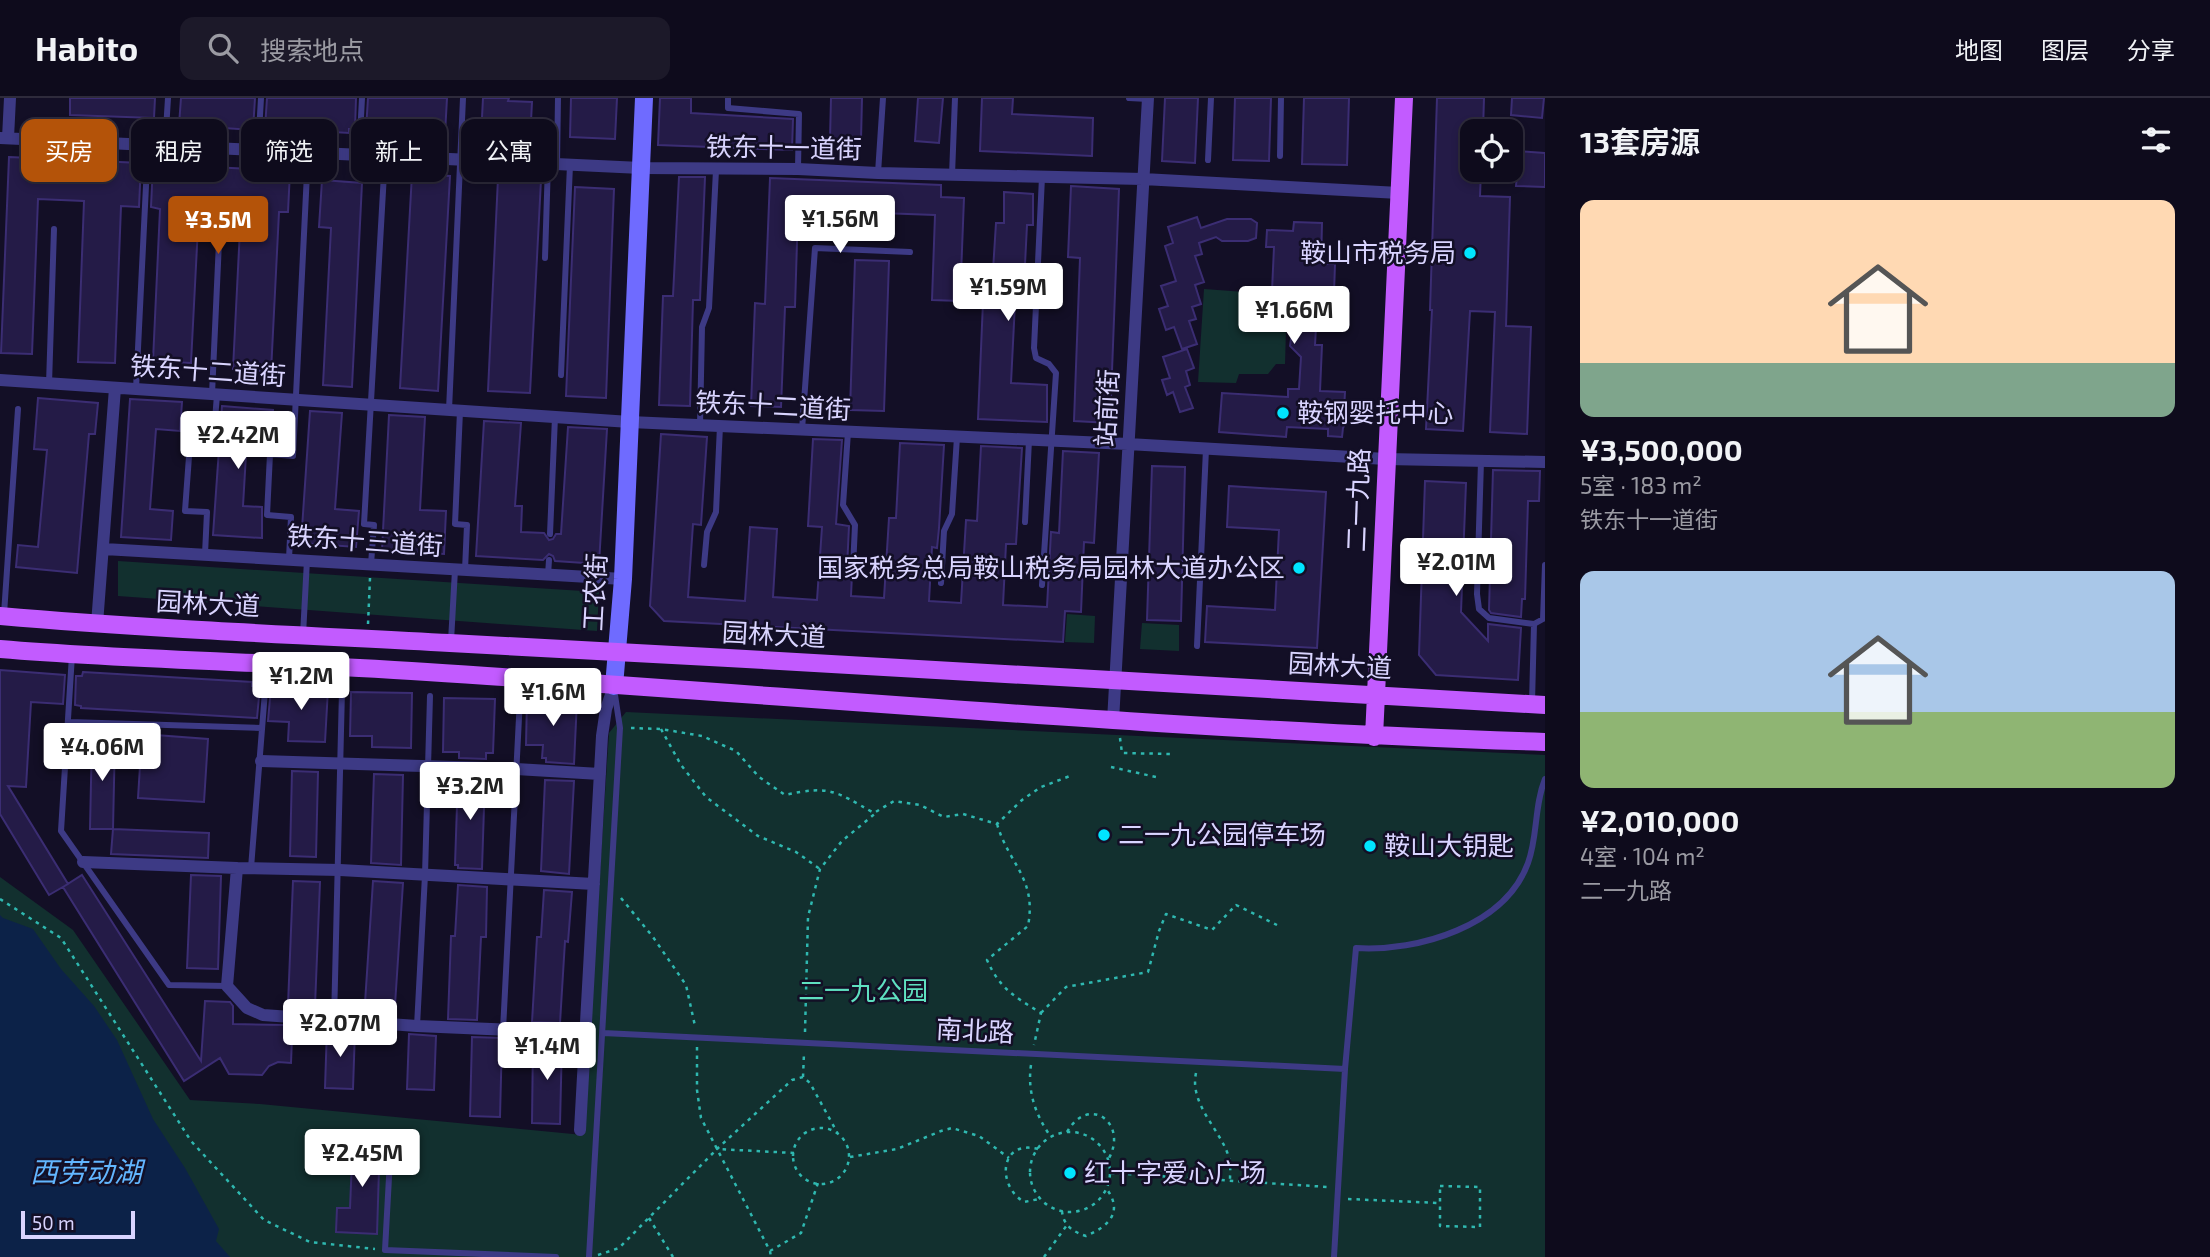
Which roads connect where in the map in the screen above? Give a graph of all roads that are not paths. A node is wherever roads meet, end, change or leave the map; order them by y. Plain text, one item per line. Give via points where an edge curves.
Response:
1 (10, 98) edge
2 (168, 98) edge
3 (261, 98) edge
4 (362, 98) edge
5 (463, 98) edge
6 (558, 98) edge
7 (644, 98) edge
8 (728, 98) edge
9 (883, 98) edge
10 (955, 98) edge
11 (1129, 98) edge
12 (1211, 98) edge
13 (1281, 98) edge
14 (1404, 98) edge
15 (1148, 99) edge
16 (167, 119) edge
17 (260, 119) edge
18 (361, 119) edge
19 (4, 138) edge
20 (131, 144) edge
21 (1280, 156) dead end
22 (447, 159) edge
23 (459, 160) junction
24 (1208, 160) dead end
25 (558, 164) junction
26 (641, 168) junction
27 (798, 169) junction
28 (716, 170) junction
29 (878, 173) junction
30 (952, 175) junction
31 (1042, 177) junction
32 (1143, 179) junction
33 (146, 182) edge
34 (307, 182) edge
35 (384, 182) edge
36 (1399, 193) junction
37 (220, 220) dead end
38 (54, 229) dead end
39 (910, 252) dead end
40 (545, 258) dead end
41 (561, 375) dead end
42 (0, 380) edge
43 (49, 383) junction
44 (116, 388) junction
45 (136, 389) junction
46 (215, 395) junction
47 (296, 400) junction
48 (371, 405) junction
49 (18, 409) dead end
50 (455, 411) junction
51 (555, 417) junction
52 (630, 422) junction
53 (700, 425) junction
54 (720, 426) junction
55 (802, 430) junction
56 (848, 432) junction
57 (957, 437) junction
58 (1029, 440) junction
59 (1053, 441) junction
60 (1128, 444) junction
61 (1206, 449) junction
62 (1386, 459) junction
63 (1481, 461) junction
64 (1545, 462) edge
65 (1025, 522) dead end
66 (550, 534) dead end
67 (104, 549) junction
68 (205, 555) junction
69 (289, 559) junction
70 (307, 560) junction
71 (549, 560) dead end
72 (371, 564) junction
73 (704, 565) dead end
74 (1545, 565) edge
75 (853, 568) dead end
76 (460, 570) junction
77 (548, 575) junction
78 (623, 579) junction
79 (941, 583) dead end
80 (1042, 585) dead end
81 (2, 616) edge
82 (97, 624) junction
83 (1534, 624) junction
84 (303, 635) junction
85 (451, 643) junction
86 (1197, 646) dead end
87 (0, 649) edge
88 (618, 653) junction
89 (645, 654) junction
90 (72, 655) junction
91 (268, 664) junction
92 (1114, 681) junction
93 (614, 686) junction
94 (342, 690) dead end
95 (1377, 693) junction
96 (430, 696) dead end
97 (520, 698) dead end
98 (1538, 705) edge
99 (1113, 721) junction
100 (69, 722) junction
101 (262, 728) junction
102 (1374, 737) junction
103 (1545, 742) edge
104 (261, 761) junction
105 (342, 764) junction
106 (428, 766) junction
107 (516, 769) junction
108 (600, 774) junction
109 (1545, 779) edge
110 (83, 862) junction
111 (237, 868) junction
112 (251, 868) junction
113 (340, 870) junction
114 (425, 875) junction
115 (510, 878) junction
116 (594, 884) junction
117 (227, 986) junction
118 (334, 1021) junction
119 (417, 1026) junction
120 (503, 1030) junction
121 (585, 1033) junction
122 (603, 1033) junction
123 (1345, 1069) junction
124 (580, 1130) dead end
125 (391, 1141) dead end
126 (556, 1257) edge
127 (591, 1257) edge
128 (1334, 1257) edge

1 - 19 street
2 - 16 lane
3 - 17 lane
4 - 18 lane
5 - 23 lane
6 - 25 lane
7 - 26 street, 工农街
8 - 27 lane via 728,108 799,114
9 - 29 lane
10 - 30 lane
11 - 15 lane
12 - 24 lane
13 - 21 lane
14 - 36 main road, 二一九路
15 - 32 street, 站前街
19 - 20 street, 铁东十一道街
22 - 23 street, 铁东十一道街
23 - 25 street, 铁东十一道街
23 - 50 lane
25 - 26 street, 铁东十一道街
25 - 40 lane
25 - 41 lane
26 - 28 street, 铁东十一道街
26 - 52 street, 工农街
27 - 28 street, 铁东十一道街
27 - 29 street, 铁东十一道街
28 - 53 lane via 709,308 702,327
29 - 30 street, 铁东十一道街
30 - 31 street, 铁东十一道街
31 - 32 street, 铁东十一道街
31 - 59 lane via 1034,348 1036,358 1056,373
32 - 36 street, 铁东十一道街
32 - 60 street, 站前街
33 - 45 lane
34 - 47 lane
35 - 48 lane
36 - 62 main road, 二一九路
37 - 46 lane
38 - 43 lane
39 - 55 lane via 815,248
42 - 43 street, 铁东十二道街
43 - 44 street, 铁东十二道街
44 - 45 street, 铁东十二道街
44 - 67 street
45 - 46 street, 铁东十二道街
46 - 47 street, 铁东十二道街
46 - 68 lane via 213,445 190,443 185,511 207,512
47 - 48 street, 铁东十二道街
47 - 69 lane via 293,456 270,454 267,515 292,517
48 - 50 street, 铁东十二道街
48 - 72 lane via 364,524 374,525
49 - 81 lane
50 - 51 street, 铁东十二道街
50 - 76 lane via 455,524 467,525
51 - 52 street, 铁东十二道街
51 - 66 lane
52 - 53 street, 铁东十二道街
52 - 78 street, 工农街
53 - 54 street, 铁东十二道街
54 - 55 street, 铁东十二道街
54 - 73 lane via 716,512 707,532
55 - 56 street, 铁东十二道街
56 - 57 street, 铁东十二道街
56 - 75 lane via 843,505 855,525
57 - 58 street, 铁东十二道街
57 - 79 lane
58 - 59 street, 铁东十二道街
58 - 65 lane
59 - 60 street, 铁东十二道街
59 - 80 lane
60 - 61 street, 铁东十二道街
60 - 92 street, 站前街
61 - 62 street, 铁东十二道街
61 - 86 lane
62 - 63 street, 铁东十二道街
62 - 95 main road, 二一九路
63 - 64 street, 铁东十二道街
63 - 83 lane via 1479,609 1489,618
67 - 68 street, 铁东十三道街
67 - 82 street
68 - 69 street, 铁东十三道街
69 - 70 street, 铁东十三道街
70 - 72 street, 铁东十三道街
70 - 84 lane
71 - 77 lane
72 - 76 street, 铁东十三道街
74 - 83 lane via 1543,619
76 - 77 street, 铁东十三道街
76 - 85 lane
77 - 78 street, 铁东十三道街
78 - 88 street, 工农街
81 - 82 main road, 园林大道
82 - 84 main road, 园林大道
83 - 98 lane
84 - 85 main road, 园林大道
85 - 88 main road, 园林大道
87 - 90 main road
88 - 89 main road, 园林大道
88 - 93 street, 工农街
89 - 92 main road, 园林大道
89 - 93 street via 626,662
90 - 91 main road
90 - 100 lane
91 - 93 main road
91 - 101 lane
92 - 95 main road, 园林大道
92 - 99 street, 站前街
93 - 99 main road
93 - 108 street, 工农街 via 606,709
93 - 122 lane via 620,728
94 - 105 lane
95 - 98 main road, 园林大道
95 - 102 main road, 二一九路
96 - 106 lane
97 - 107 lane
99 - 102 main road
100 - 101 lane
100 - 110 lane via 61,831
101 - 104 lane
102 - 103 main road
104 - 105 street
104 - 112 lane
105 - 106 street
105 - 113 lane
106 - 107 street
106 - 114 lane
107 - 108 street
107 - 115 lane
108 - 116 street, 工农街
109 - 123 lane via 1529,860 1518,886 1496,907 1438,938 1382,950 1356,948
110 - 111 street
110 - 117 lane via 169,985
111 - 112 street
111 - 117 street
112 - 113 street
113 - 114 street
113 - 118 lane
114 - 115 street
114 - 119 lane
115 - 116 street
115 - 120 lane
116 - 121 street, 工农街
117 - 118 street via 247,1008 263,1016
118 - 119 street
119 - 120 street
120 - 121 street
121 - 124 street, 工农街
122 - 123 lane, 南北路
122 - 127 lane
123 - 128 lane
125 - 126 lane via 385,1250

